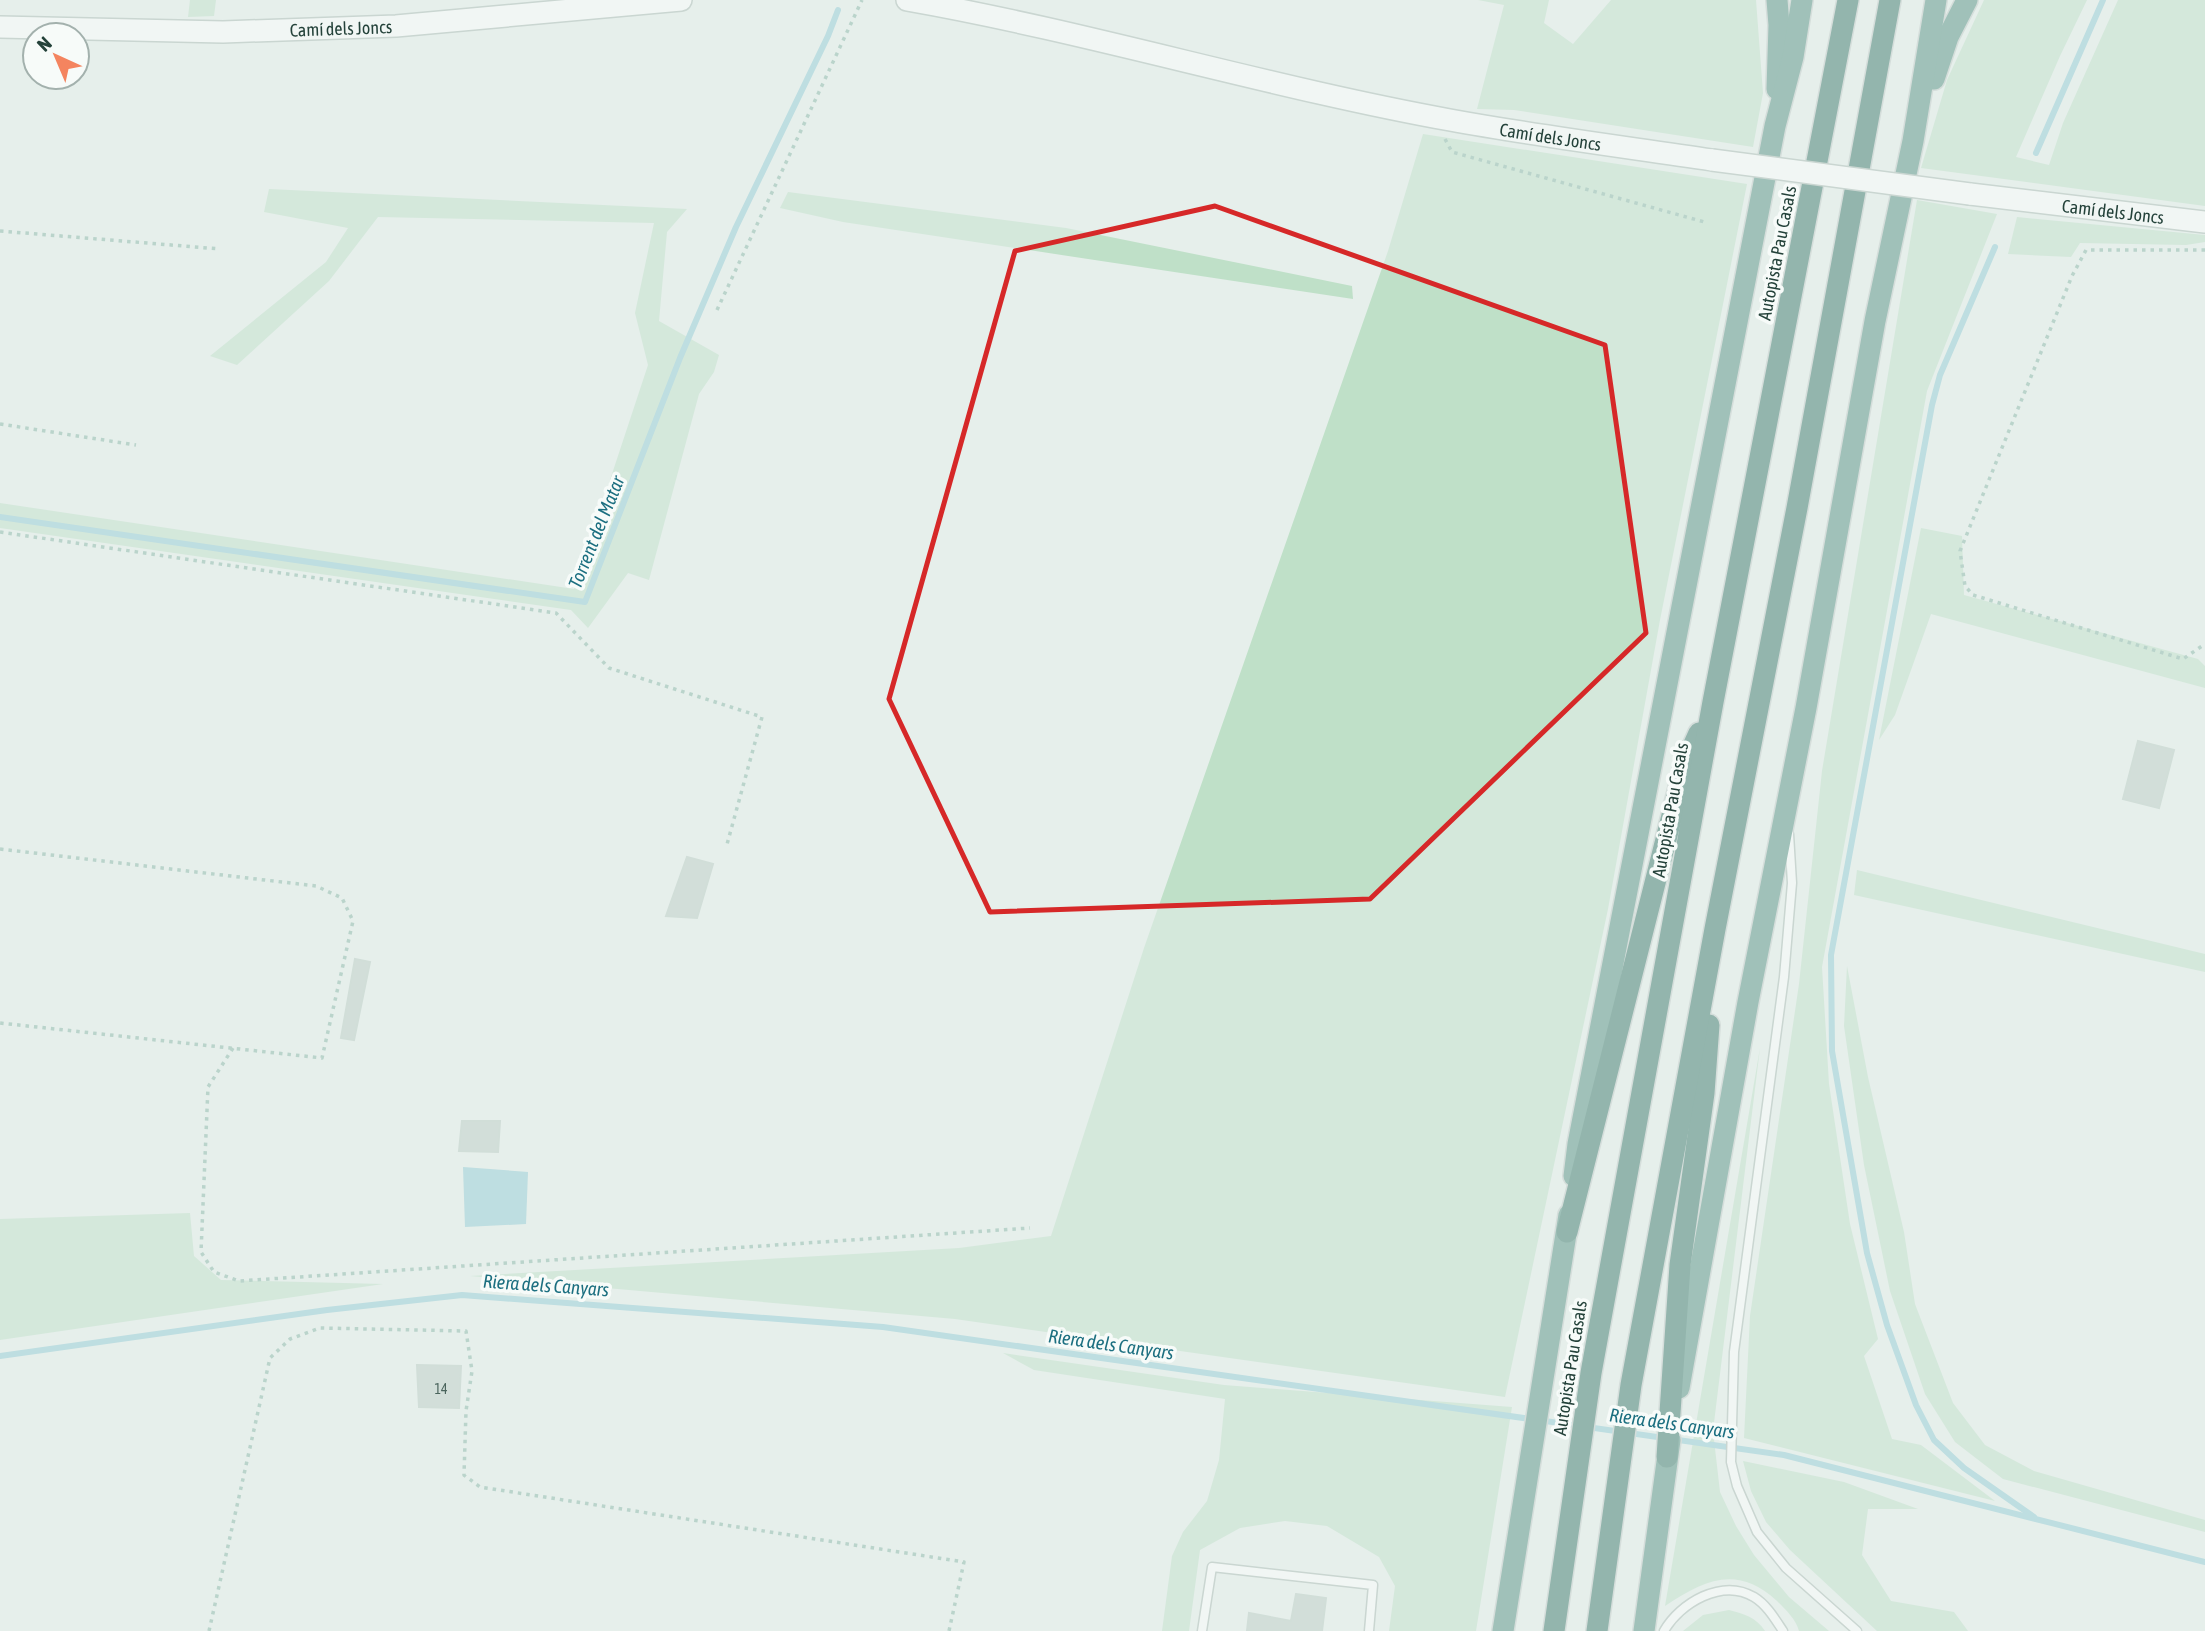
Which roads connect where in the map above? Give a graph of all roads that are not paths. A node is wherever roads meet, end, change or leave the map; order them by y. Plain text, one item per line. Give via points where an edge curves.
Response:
1 (681, 0) edge
2 (906, 0) edge
3 (1777, 0) edge
4 (1802, 0) edge
5 (1848, 0) edge
6 (1890, 0) edge
7 (1937, 0) edge
8 (1967, 0) edge
9 (566, 5) edge
10 (0, 27) edge
11 (1775, 126) junction
12 (1913, 141) junction
13 (2205, 222) edge
14 (1713, 702) junction
15 (1786, 811) junction
16 (1715, 929) junction
17 (1567, 1233) junction
18 (1676, 1381) junction
19 (1202, 1631) edge
20 (1369, 1631) edge
21 (1503, 1631) edge
22 (1554, 1631) edge
23 (1597, 1631) edge
24 (1644, 1631) edge
25 (1664, 1631) edge
26 (1783, 1631) edge
27 (1857, 1631) edge

1 - 9 street, Camí dels Joncs
2 - 13 street, Camí dels Joncs, bridge via 1432,116 1712,160
3 - 11 highway
4 - 11 highway
5 - 14 highway, Autopista Pau Casals
6 - 16 highway
7 - 12 highway
8 - 12 highway via 1948,37
9 - 10 street, Camí dels Joncs via 396,26 222,32
11 - 17 highway via 1578,1144
12 - 15 highway via 1875,321
14 - 17 highway via 1685,764
14 - 22 highway, Autopista Pau Casals via 1593,1363
15 - 18 highway
15 - 27 lane via 1792,883 1784,977 1734,1352 1731,1462 1757,1532 1786,1568
16 - 18 highway via 1704,1093 1680,1265
16 - 23 highway via 1634,1373
17 - 21 highway
18 - 24 highway
19 - 20 lane via 1212,1567 1373,1585
25 - 26 lane via 1684,1606 1725,1591 1753,1596

